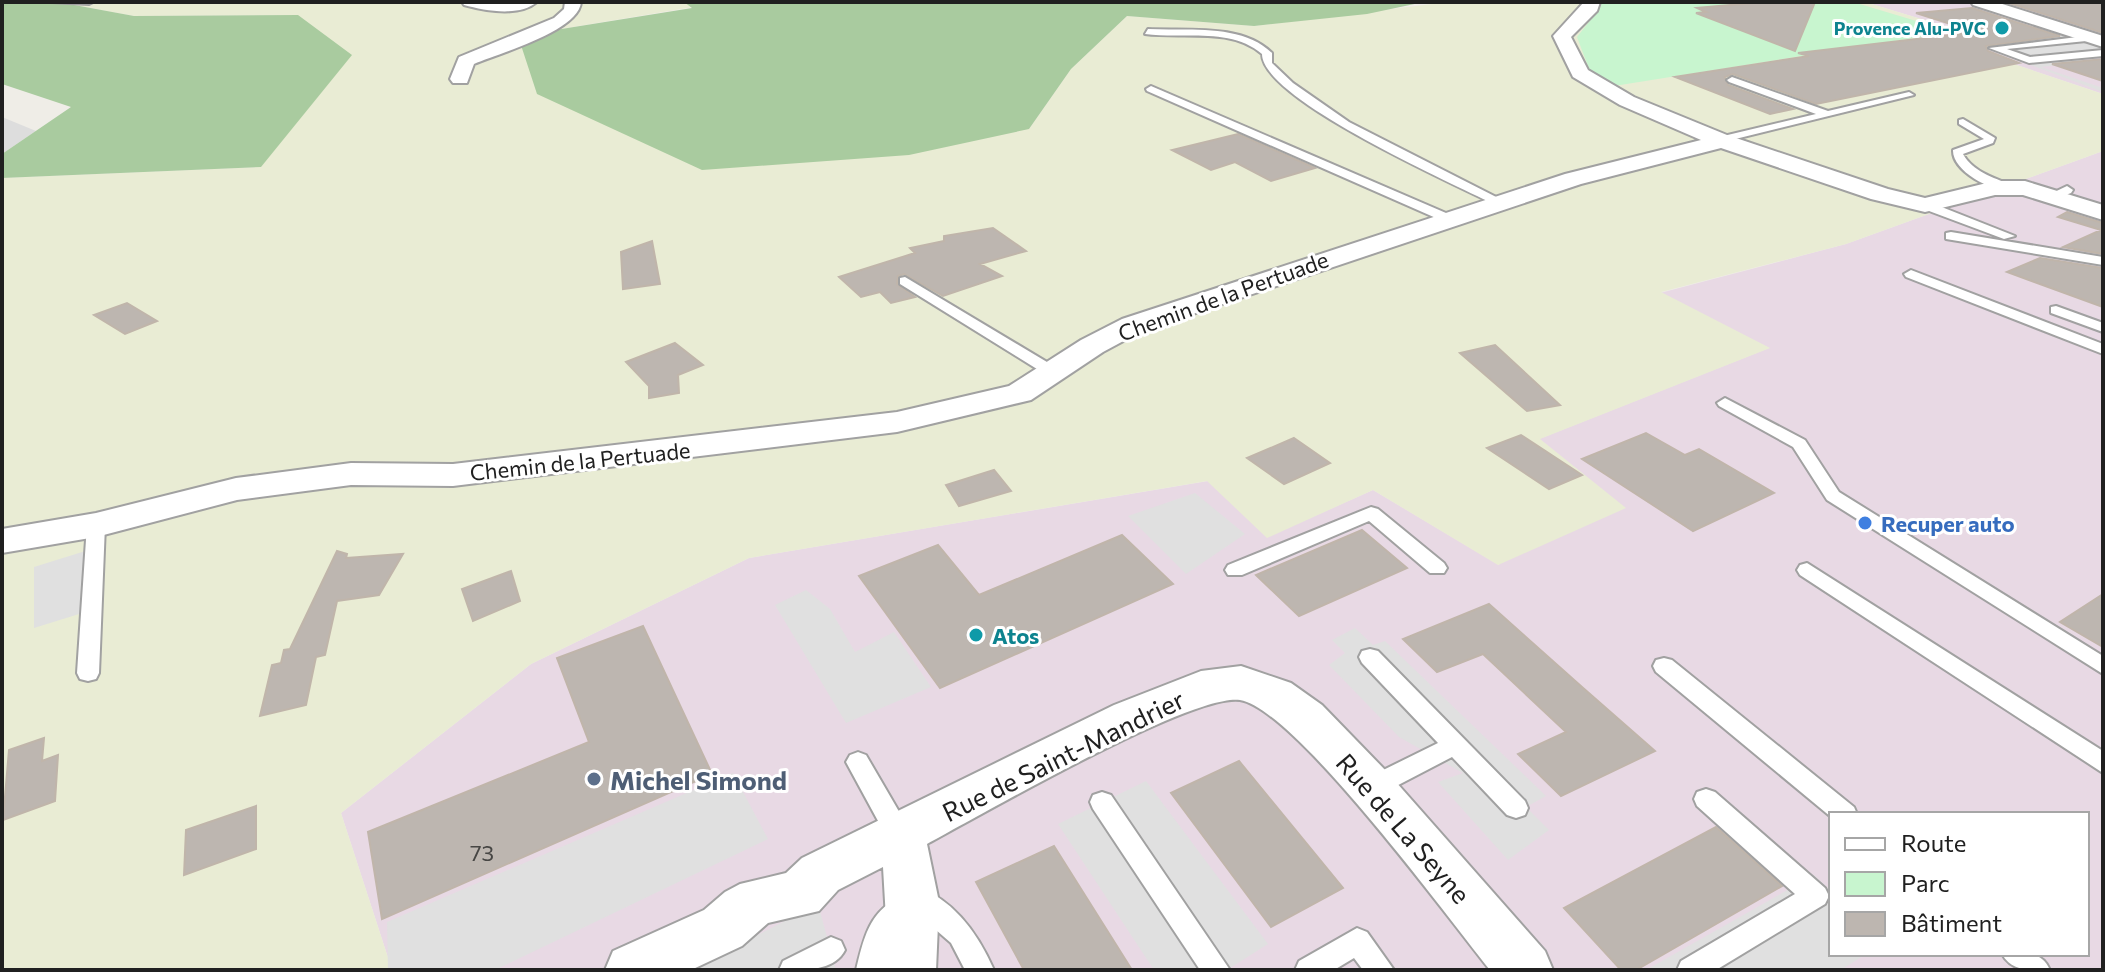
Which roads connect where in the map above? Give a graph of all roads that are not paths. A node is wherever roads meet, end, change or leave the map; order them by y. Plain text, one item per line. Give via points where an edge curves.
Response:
1 (54, 2) edge
2 (89, 2) edge
3 (470, 2) edge
4 (529, 2) edge
5 (573, 2) edge
6 (1592, 2) edge
7 (1988, 3) edge
8 (1148, 32) dead end
9 (2094, 40) edge
10 (460, 79) dead end
11 (1732, 80) dead end
12 (1151, 89) dead end
13 (1909, 95) dead end
14 (1827, 114) junction
15 (1963, 122) dead end
16 (1719, 140) junction
17 (2007, 188) junction
18 (1500, 202) junction
19 (1925, 205) junction
20 (2103, 213) edge
21 (1449, 219) junction
22 (1951, 236) dead end
23 (2054, 251) junction
24 (2103, 261) edge
25 (1911, 274) dead end
26 (905, 281) dead end
27 (2056, 310) dead end
28 (2103, 328) edge
29 (2103, 349) edge
30 (1051, 371) junction
31 (1725, 403) dead end
32 (96, 525) junction
33 (2, 541) edge
34 (1437, 568) dead end
35 (1235, 570) dead end
36 (1807, 570) dead end
37 (1370, 657) dead end
38 (1664, 666) dead end
39 (2103, 666) edge
40 (88, 673) dead end
41 (1275, 695) joint
42 (1455, 745) junction
43 (858, 762) dead end
44 (2103, 763) edge
45 (1371, 787) junction
46 (1706, 799) dead end
47 (1102, 802) dead end
48 (1516, 808) dead end
49 (1843, 812) edge
50 (899, 835) junction
51 (914, 895) junction
52 (831, 950) dead end
53 (2018, 956) edge
54 (633, 970) edge
55 (793, 970) edge
56 (870, 970) edge
57 (908, 970) edge
58 (980, 970) edge
59 (1216, 970) edge
60 (1309, 970) edge
61 (1380, 970) edge
62 (1525, 970) edge
63 (1691, 970) edge
64 (2036, 970) edge

1 - 2 lane
3 - 4 street via 494,7
5 - 10 street via 572,11 560,22 466,61
6 - 16 street via 1562,36 1580,73 1627,101
7 - 9 street
8 - 18 lane via 1218,35 1257,43 1284,83 1329,114
9 - 9 lane via 1994,48 2029,60
11 - 14 lane
12 - 21 lane
13 - 14 lane
14 - 16 lane
15 - 17 lane via 1990,138 1957,152 1961,163
16 - 18 street, Chemin de la Pertuade
16 - 19 street
17 - 19 street
17 - 20 street via 2060,193
18 - 21 street, Chemin de la Pertuade
19 - 23 lane
21 - 30 street, Chemin de la Pertuade via 1132,325
22 - 23 lane
23 - 24 lane
25 - 29 lane
26 - 30 lane
27 - 28 lane
30 - 32 street, Chemin de la Pertuade via 1020,393 897,422 453,475 322,477 236,489
31 - 39 lane via 1799,444 1833,496
32 - 33 street, Chemin de la Pertuade
32 - 40 lane
34 - 35 lane via 1371,513
36 - 44 lane
37 - 42 lane
38 - 49 lane
41 - 45 street, Rue de La Seyne via 1306,717
41 - 50 street, Rue de Saint-Mandrier via 1241,683 1201,688 1130,717
42 - 45 lane
42 - 48 lane
43 - 50 lane
45 - 62 street, Rue de La Seyne
46 - 63 lane via 1816,896
47 - 59 lane
50 - 51 street
50 - 54 street, Rue de Saint-Mandrier via 820,874 800,894 759,901 723,928
51 - 56 lane via 879,932
51 - 57 street
51 - 58 lane via 961,934
52 - 55 lane
53 - 64 lane
60 - 61 lane via 1357,941

